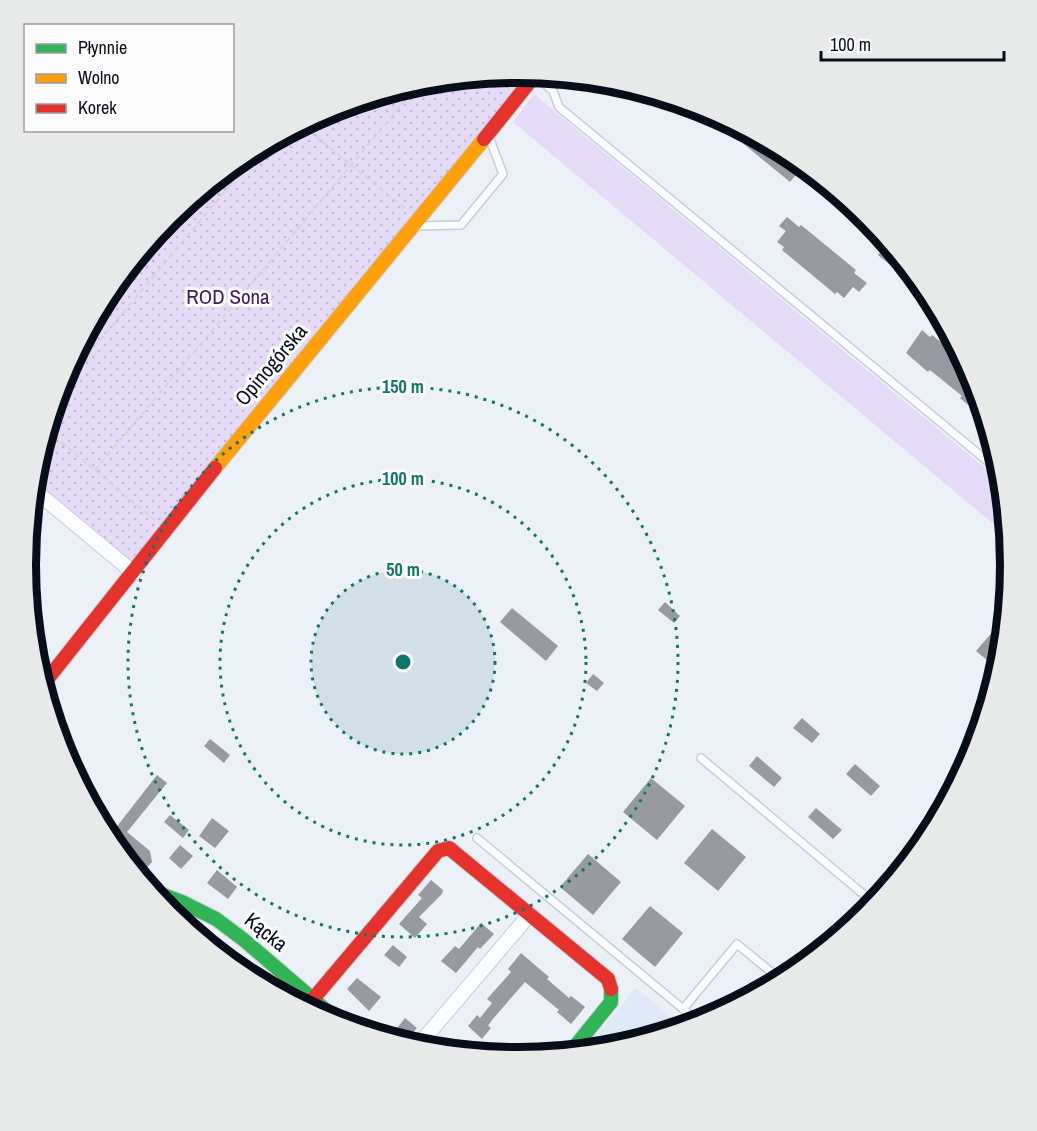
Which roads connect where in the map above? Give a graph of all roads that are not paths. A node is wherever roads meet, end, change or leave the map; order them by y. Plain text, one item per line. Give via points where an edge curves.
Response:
1 (528, 83) edge
2 (545, 84) edge
3 (488, 134) junction
4 (416, 223) junction
5 (990, 463) edge
6 (41, 496) edge
7 (134, 573) junction
8 (49, 677) edge
9 (701, 758) dead end
10 (477, 838) dead end
11 (167, 897) edge
12 (868, 898) edge
13 (530, 914) junction
14 (774, 975) edge
15 (305, 998) edge
16 (683, 1009) junction
17 (691, 1016) edge
18 (424, 1039) edge
19 (576, 1044) edge

1 - 3 street, Opinogórska
2 - 5 lane via 553,91 559,107
3 - 4 street, Opinogórska
3 - 4 lane via 503,174 461,225
4 - 7 street, Opinogórska via 257,415
6 - 7 street
7 - 8 street, Opinogórska
9 - 12 lane
10 - 16 lane
11 - 15 street, Kącka via 216,919
13 - 15 street via 449,849 438,851
13 - 18 street
13 - 19 street via 608,979 611,1002
14 - 16 lane via 737,944
16 - 17 lane

